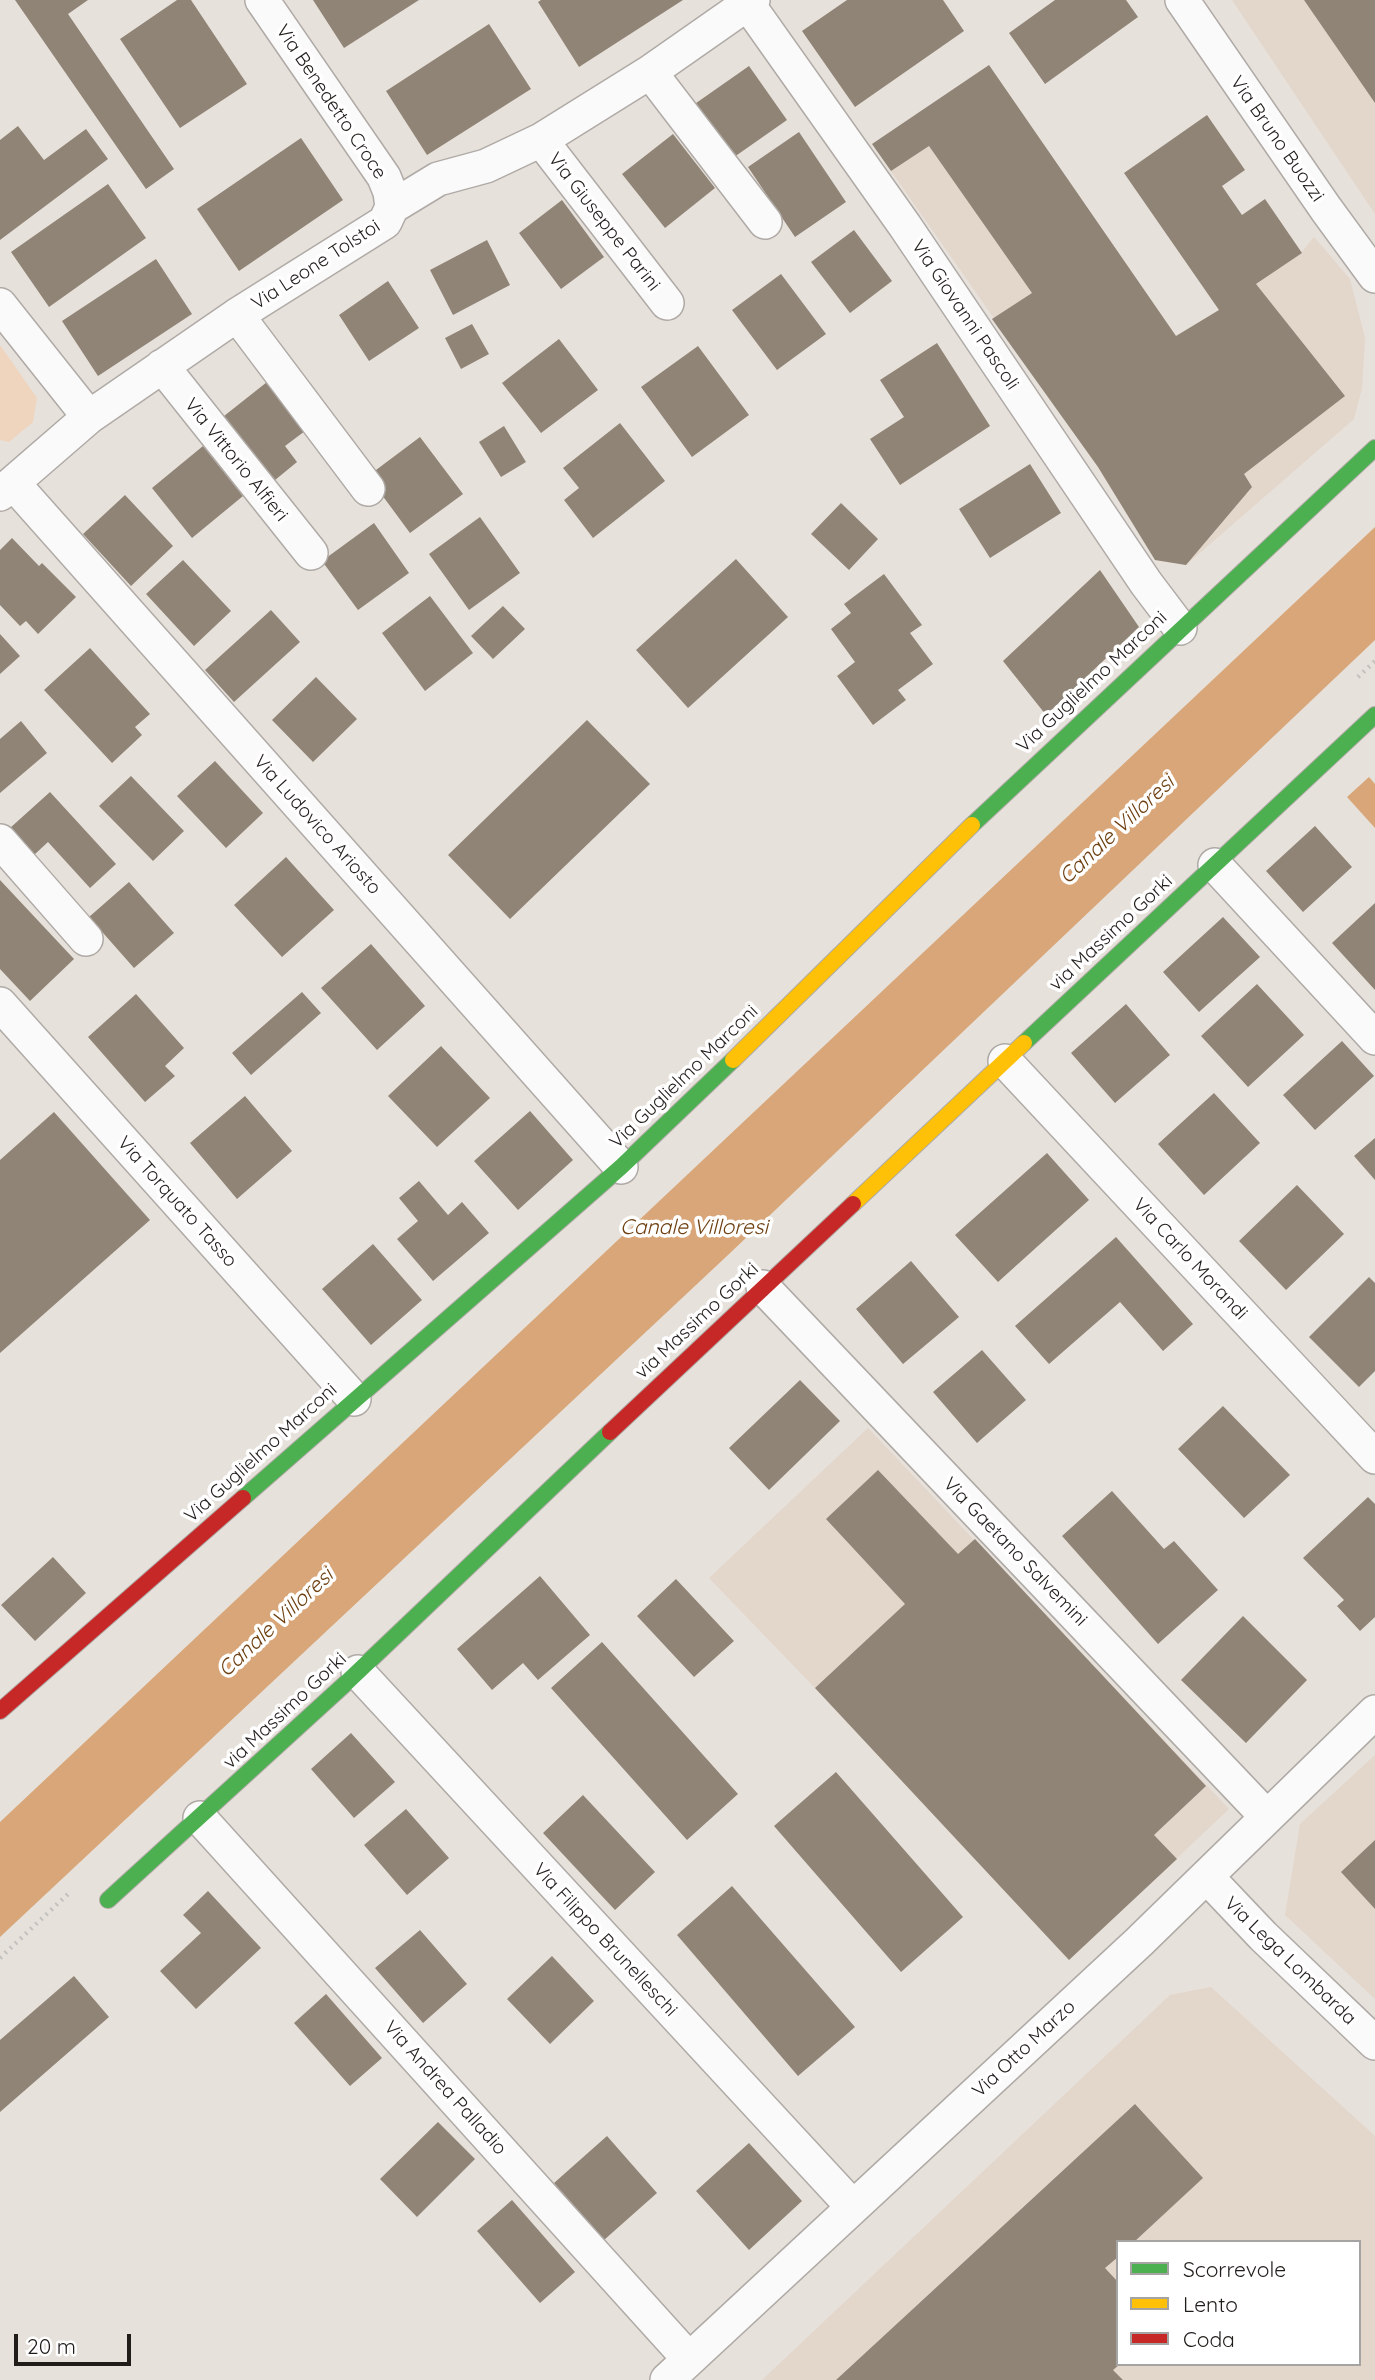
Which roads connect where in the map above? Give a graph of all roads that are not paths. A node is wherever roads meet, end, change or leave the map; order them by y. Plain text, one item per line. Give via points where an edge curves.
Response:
1 (262, 0) edge
2 (1182, 0) edge
3 (749, 1) edge
4 (650, 72) junction
5 (541, 140) junction
6 (392, 206) junction
7 (765, 222) dead end
8 (1375, 276) edge
9 (667, 303) dead end
10 (0, 304) edge
11 (237, 315) junction
12 (162, 366) junction
13 (89, 417) junction
14 (1375, 448) edge
15 (7, 488) edge
16 (368, 489) dead end
17 (311, 553) dead end
18 (1180, 628) junction
19 (1375, 715) edge
20 (0, 841) edge
21 (1215, 864) junction
22 (86, 939) dead end
23 (0, 1004) edge
24 (1375, 1038) edge
25 (1004, 1061) junction
26 (621, 1167) junction
27 (763, 1287) junction
28 (354, 1399) junction
29 (1375, 1457) edge
30 (358, 1672) junction
31 (0, 1712) edge
32 (1375, 1712) edge
33 (1267, 1817) junction
34 (200, 1818) junction
35 (1207, 1877) junction
36 (108, 1900) dead end
37 (1375, 2043) edge
38 (853, 2207) junction
39 (678, 2370) edge

1 - 6 street, Via Benedetto Croce via 384,177
2 - 8 street, Via Bruno Buozzi
3 - 4 street, Via Leone Tolstoi
3 - 18 street, Via Giovanni Pascoli
4 - 5 street, Via Leone Tolstoi
4 - 7 street
5 - 6 street, Via Leone Tolstoi via 486,166 438,178
5 - 9 street, Via Giuseppe Parini
6 - 11 street, Via Leone Tolstoi via 385,222
10 - 13 street
11 - 12 street, Via Leone Tolstoi
11 - 16 street
12 - 13 street, Via Leone Tolstoi
12 - 17 street, Via Vittorio Alfieri
13 - 15 street, Via Leone Tolstoi
14 - 18 street, Via Guglielmo Marconi
15 - 26 street, Via Ludovico Ariosto
18 - 26 street, Via Guglielmo Marconi
19 - 21 street, via Massimo Gorki
20 - 22 street
21 - 24 street
21 - 25 street, via Massimo Gorki
23 - 28 street, Via Torquato Tasso
25 - 27 street, via Massimo Gorki
25 - 29 street, Via Carlo Morandi
26 - 28 street, Via Guglielmo Marconi
27 - 30 street, via Massimo Gorki
27 - 33 street, Via Gaetano Salvemini
28 - 31 street, Via Guglielmo Marconi
30 - 34 street, via Massimo Gorki
30 - 38 street, Via Filippo Brunelleschi
32 - 33 street, Via Otto Marzo
33 - 35 street, Via Otto Marzo
34 - 36 street, via Massimo Gorki
34 - 39 street, Via Andrea Palladio
35 - 37 street, Via Lega Lombarda
35 - 38 street, Via Otto Marzo
38 - 39 street, Via Otto Marzo

